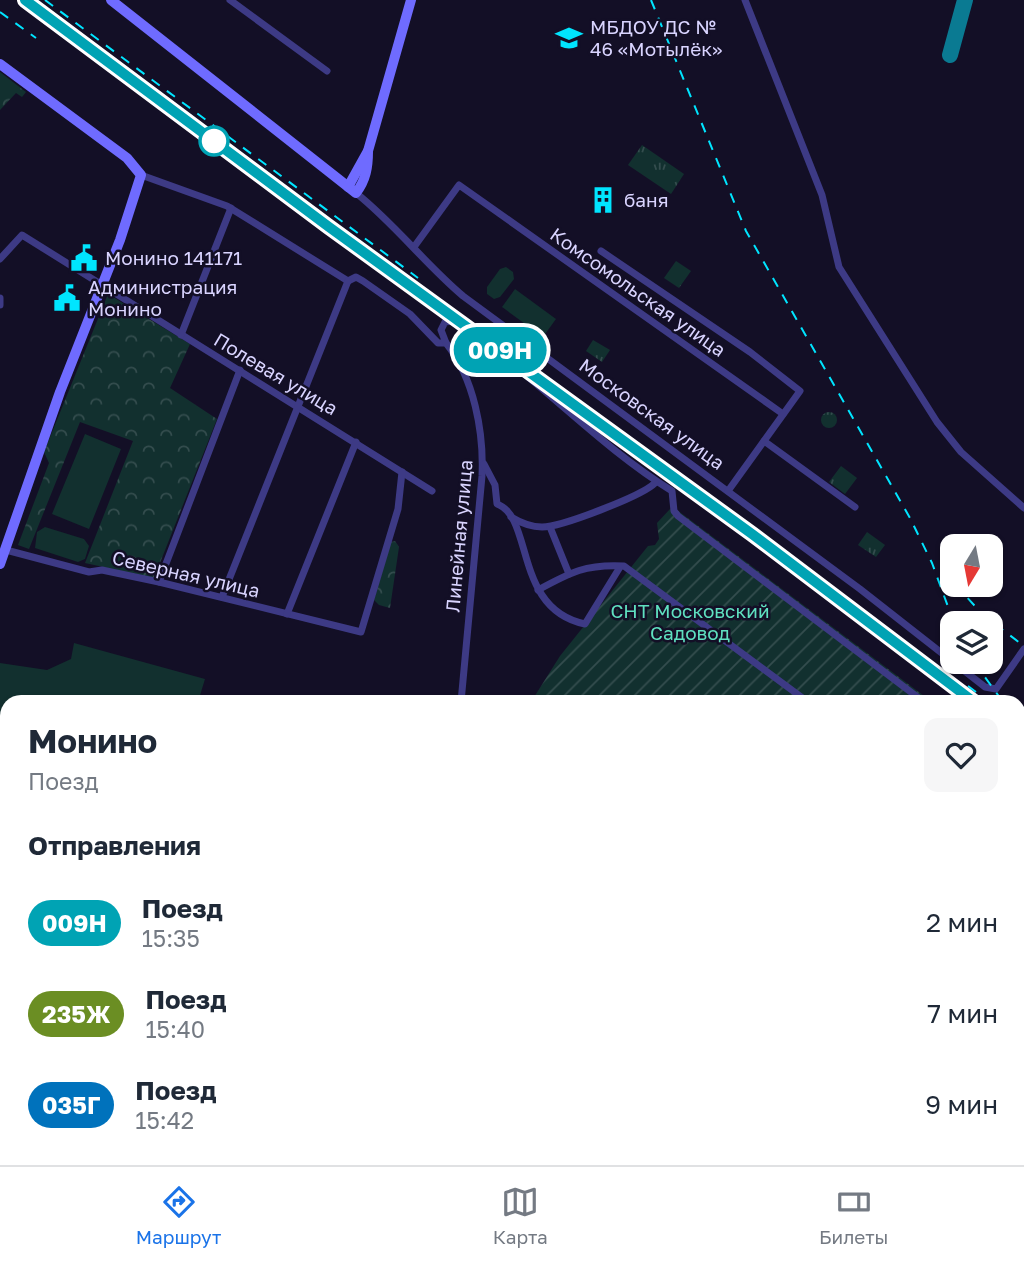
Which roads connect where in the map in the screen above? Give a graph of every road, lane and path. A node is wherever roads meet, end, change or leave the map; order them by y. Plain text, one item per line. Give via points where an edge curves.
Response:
1 (111, 0) edge
2 (230, 0) edge
3 (411, 0) edge
4 (745, 0) edge
5 (0, 64) edge
6 (327, 71) dead end
7 (143, 174) junction
8 (352, 190) junction
9 (231, 208) junction
10 (414, 247) junction
11 (601, 251) dead end
12 (0, 259) edge
13 (348, 281) junction
14 (102, 285) junction
15 (421, 324) junction
16 (442, 326) junction
17 (181, 335) junction
18 (443, 342) junction
19 (240, 370) junction
20 (297, 404) junction
21 (783, 414) junction
22 (764, 441) junction
23 (356, 442) junction
24 (483, 462) junction
25 (402, 472) junction
26 (655, 483) junction
27 (432, 491) dead end
28 (728, 491) junction
29 (855, 507) dead end
30 (1024, 508) edge
31 (510, 516) junction
32 (550, 527) junction
33 (6, 550) junction
34 (0, 564) edge
35 (620, 566) junction
36 (569, 574) junction
37 (159, 582) junction
38 (538, 590) junction
39 (222, 597) junction
40 (287, 614) junction
41 (1024, 649) edge
42 (461, 695) edge
43 (799, 695) edge
44 (915, 695) edge

1 - 8 main road, Московская улица
2 - 6 street
3 - 8 main road via 362,185
4 - 30 street via 822,195 839,267 937,422 961,452
5 - 7 main road
7 - 9 street
7 - 14 main road
8 - 10 street, Московская улица
9 - 13 street
9 - 17 street
10 - 21 street, Комсомольская улица via 459,186
10 - 28 street, Московская улица via 463,296
11 - 21 street via 800,391
12 - 14 street, Полевая улица via 22,234
13 - 15 street via 356,277 363,281
13 - 20 street
14 - 17 street, Полевая улица
14 - 33 main road
15 - 16 street via 433,331
15 - 18 street
16 - 18 street
16 - 26 street via 448,321 463,328
17 - 19 street, Полевая улица
18 - 24 street, Линейная улица via 459,363 473,401
19 - 20 street, Полевая улица
19 - 37 street
20 - 23 street, Полевая улица
20 - 39 street
21 - 22 street
22 - 28 street
22 - 29 street
23 - 25 street, Полевая улица
23 - 40 street
24 - 31 street via 495,485 497,504
24 - 42 street, Линейная улица
25 - 27 street, Полевая улица
25 - 40 street, Северная улица via 398,509 360,632
26 - 32 street via 640,494
26 - 44 street via 672,491 678,516
28 - 41 street, Московская улица via 985,687 996,689
31 - 32 street via 530,526
31 - 38 street
32 - 36 street
33 - 34 main road
33 - 37 street, Северная улица via 89,572 102,570
35 - 36 street via 595,565
35 - 38 street via 585,624 565,618
35 - 43 street
36 - 38 street
37 - 39 street, Северная улица
39 - 40 street, Северная улица

